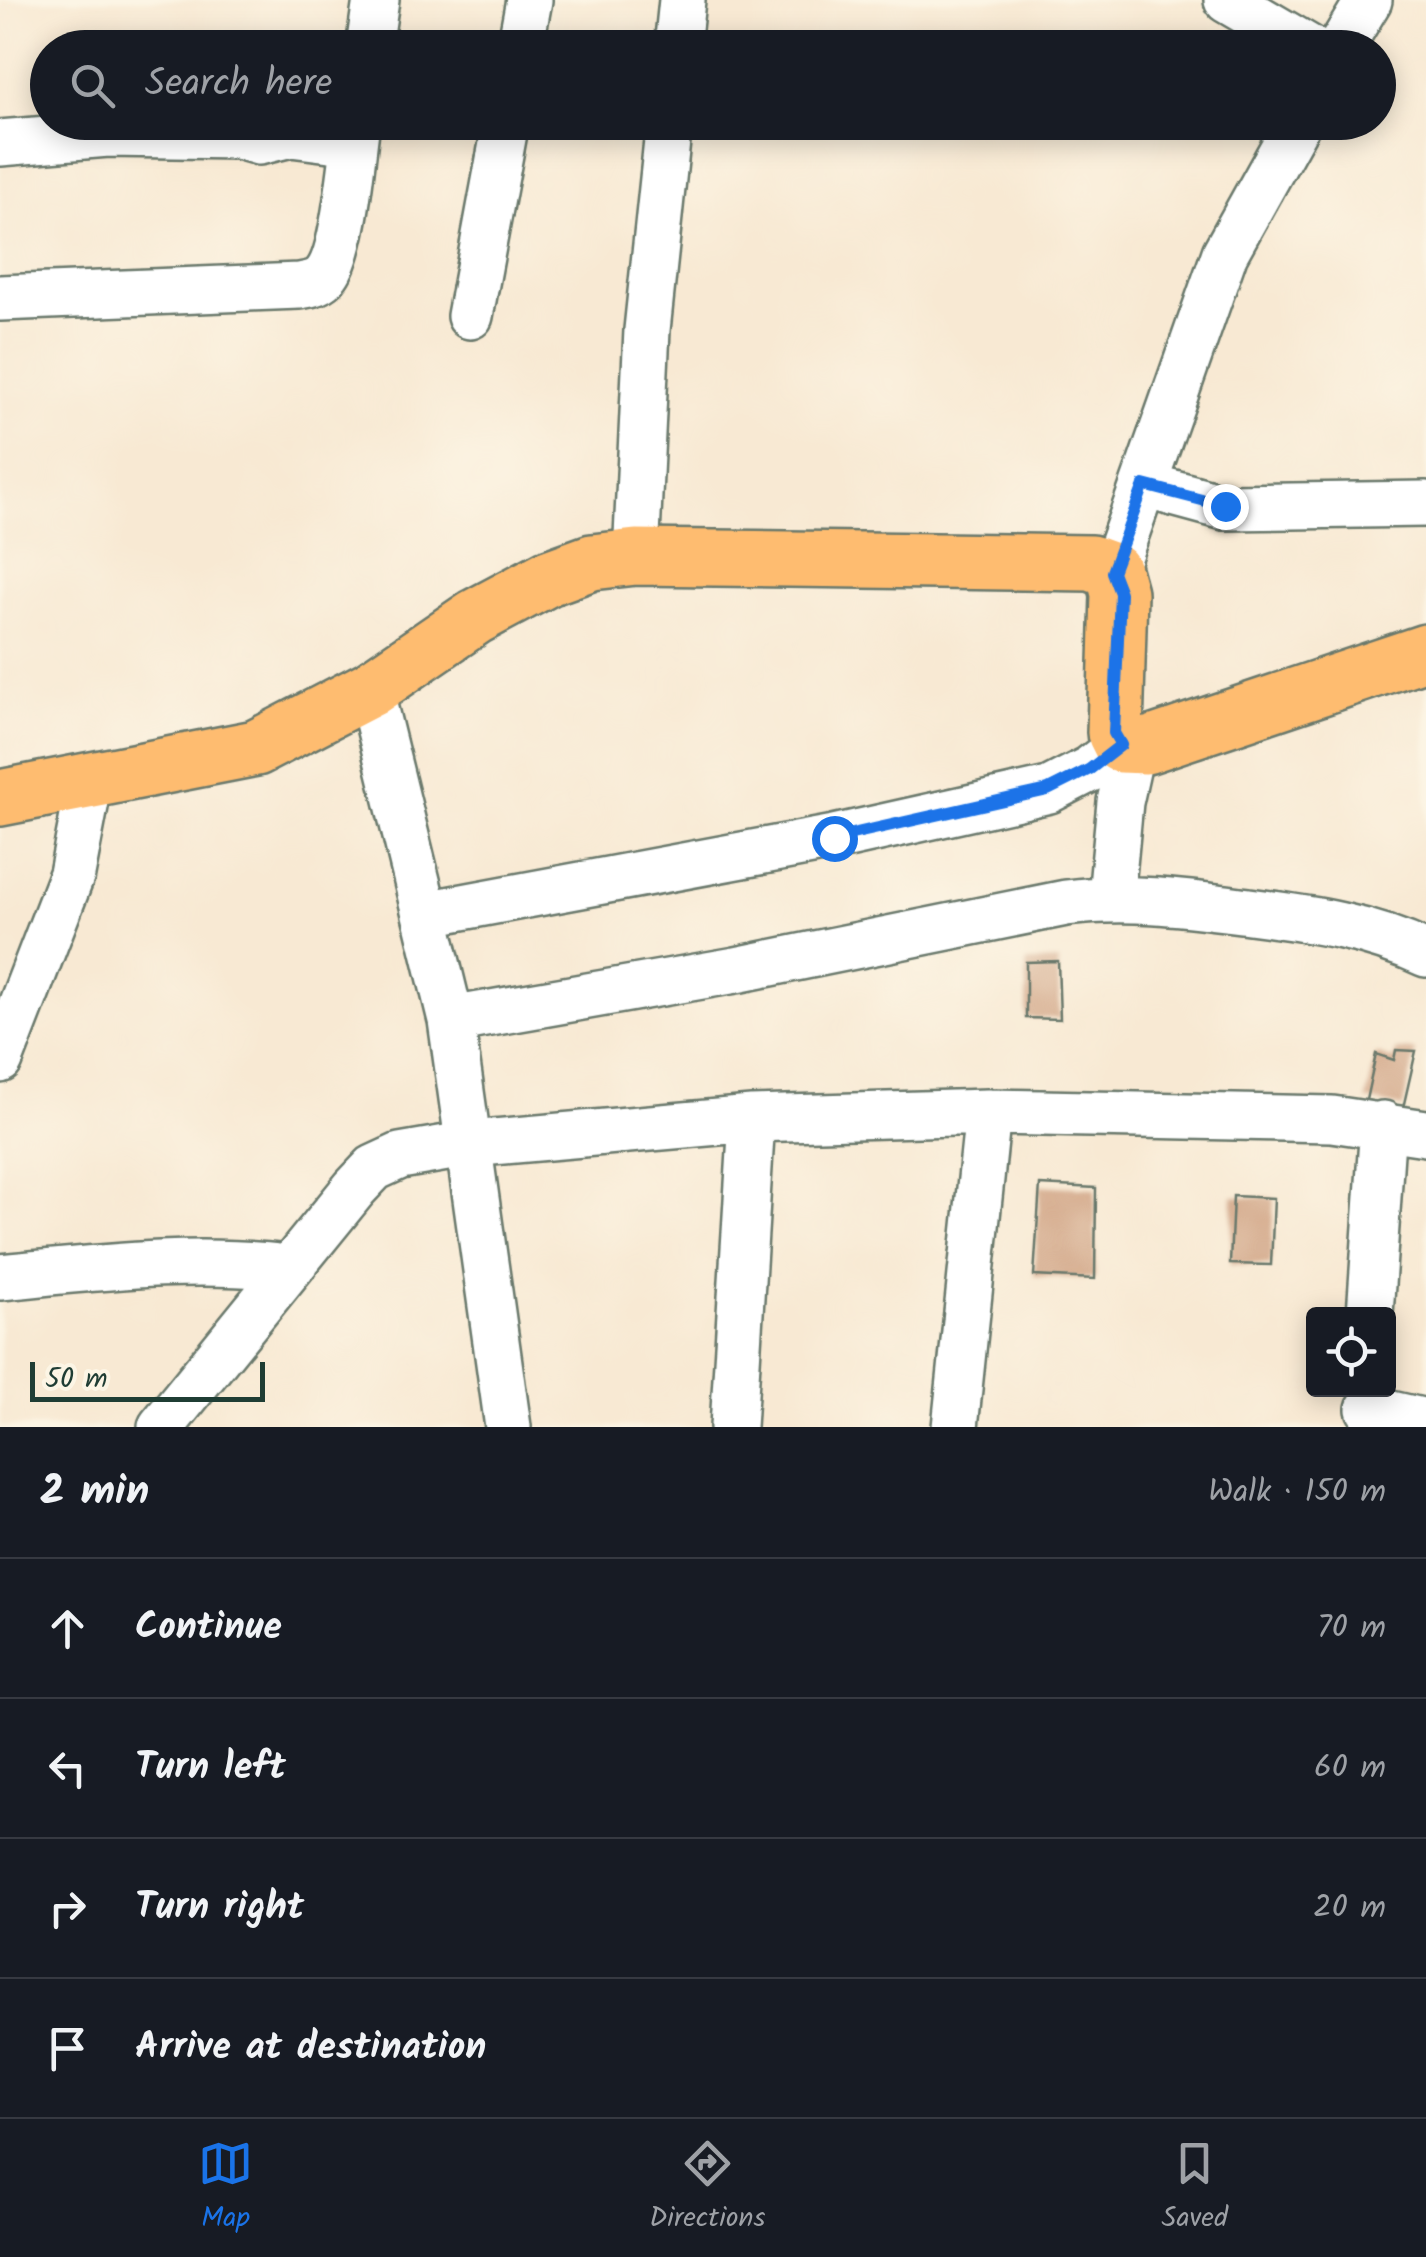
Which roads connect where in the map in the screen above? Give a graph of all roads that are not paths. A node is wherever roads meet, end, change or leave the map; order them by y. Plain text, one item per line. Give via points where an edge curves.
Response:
1 (376, 0) edge
2 (529, 0) edge
3 (682, 0) edge
4 (1227, 0) edge
5 (1369, 0) edge
6 (372, 30) edge
7 (523, 30) edge
8 (679, 30) edge
9 (1279, 30) edge
10 (1351, 30) edge
11 (30, 140) edge
12 (355, 140) edge
13 (503, 140) edge
14 (667, 140) edge
15 (1288, 140) edge
16 (0, 142) edge
17 (0, 298) edge
18 (470, 316) dead end
19 (1144, 485) junction
20 (1426, 504) edge
21 (636, 557) junction
22 (1112, 572) junction
23 (1426, 652) edge
24 (370, 689) junction
25 (1127, 746) junction
26 (90, 780) junction
27 (0, 798) edge
28 (1111, 897) junction
29 (424, 914) junction
30 (1426, 954) edge
31 (451, 1020) junction
32 (0, 1060) edge
33 (988, 1112) junction
34 (752, 1119) junction
35 (1404, 1129) edge
36 (470, 1144) junction
37 (289, 1268) junction
38 (0, 1277) edge
39 (1371, 1307) edge
40 (1369, 1408) edge
41 (175, 1419) edge
42 (1426, 1422) edge
43 (508, 1427) edge
44 (733, 1427) edge
45 (955, 1427) edge

1 - 6 street
2 - 7 street
3 - 8 street
4 - 9 street
5 - 10 street
11 - 16 street
12 - 17 street via 337,251 318,282
13 - 18 street
14 - 21 street via 647,330
15 - 19 street via 1224,253
19 - 20 street via 1225,506
19 - 22 street
21 - 22 main road via 1091,563
21 - 24 main road via 592,562 548,578 475,617
22 - 25 main road via 1120,593 1114,733
23 - 25 main road via 1146,746
24 - 26 main road via 256,748
24 - 29 street
25 - 28 street
25 - 29 street via 1048,790 834,838
26 - 27 main road
26 - 32 street via 72,874
28 - 30 street via 1344,924
28 - 31 street
29 - 31 street
31 - 36 street
33 - 34 street
33 - 35 street via 1332,1119
33 - 45 street
34 - 36 street
34 - 44 street
35 - 39 street
36 - 37 street via 400,1156 374,1168
36 - 43 street
37 - 38 street via 177,1263
37 - 41 street
40 - 42 street

